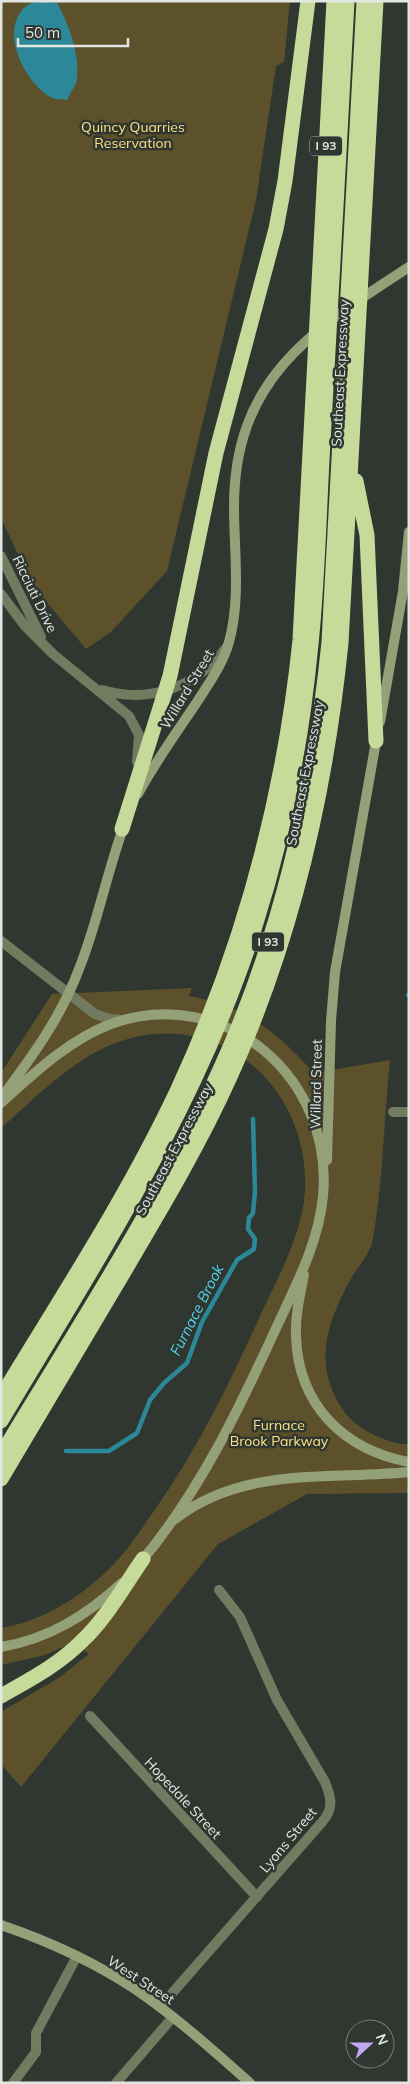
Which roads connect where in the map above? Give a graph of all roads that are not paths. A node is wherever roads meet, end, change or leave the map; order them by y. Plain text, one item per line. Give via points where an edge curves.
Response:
1 (308, 1) edge
2 (334, 1) edge
3 (347, 1) edge
4 (364, 1) edge
5 (376, 1) edge
6 (355, 265) junction
7 (409, 267) edge
8 (409, 276) edge
9 (390, 279) junction
10 (350, 367) junction
11 (320, 389) junction
12 (352, 460) junction
13 (409, 532) edge
14 (1, 556) edge
15 (1, 594) edge
16 (229, 643) junction
17 (45, 644) junction
18 (97, 688) junction
19 (166, 691) junction
20 (376, 741) junction
21 (122, 829) junction
22 (1, 941) edge
23 (68, 994) junction
24 (124, 1020) junction
25 (1, 1098) edge
26 (1, 1103) edge
27 (393, 1112) dead end
28 (409, 1112) edge
29 (323, 1193) junction
30 (310, 1251) junction
31 (1, 1397) edge
32 (1, 1421) edge
33 (1, 1455) edge
34 (409, 1462) edge
35 (409, 1472) edge
36 (1, 1479) edge
37 (165, 1528) junction
38 (143, 1559) junction
39 (219, 1590) dead end
40 (1, 1647) edge
41 (1, 1696) edge
42 (90, 1716) dead end
43 (257, 1897) junction
44 (1, 1925) edge
45 (77, 1956) junction
46 (160, 2007) junction
47 (173, 2017) junction
48 (13, 2083) edge
49 (116, 2083) edge
50 (250, 2083) edge

1 - 19 highway via 280,213 216,453
2 - 11 highway, Southeast Expressway / I 93 via 319,291
3 - 11 highway, I 93 via 332,280
4 - 6 highway, I 93
5 - 6 highway, Southeast Expressway / I 93
6 - 10 highway, Southeast Expressway / I 93
7 - 9 main road, Willard Street
8 - 9 main road
9 - 16 main road, Willard Street via 297,347 269,382 255,406 239,454 235,481 235,608
10 - 12 highway, Southeast Expressway / I 93
10 - 33 highway, I 93 via 320,720 295,848 266,948 230,1045 186,1142
11 - 31 highway, Southeast Expressway / I 93 via 294,692 271,821 244,921 209,1018 155,1136
11 - 32 highway, I 93 via 314,607 304,711 283,823 256,925 217,1031 165,1141
12 - 20 highway via 368,535
12 - 36 highway, Southeast Expressway / I 93 via 341,644 328,748 300,878 269,978 234,1067 196,1147
13 - 20 main road, Willard Street via 403,591
14 - 17 street, Ricciuti Drive
15 - 17 street, Ricciuti Drive via 17,617
16 - 19 street, Ricciuti Drive via 200,675
16 - 21 main road, Willard Street via 215,675 139,792
17 - 18 street, Ricciuti Drive via 66,666
18 - 19 street, Ricciuti Drive via 125,694
18 - 21 street, Ricciuti Drive via 129,716 139,735 139,753
19 - 21 highway
20 - 29 main road, Willard Street via 333,989 328,1144
21 - 23 main road, Willard Street via 89,941
22 - 23 street
23 - 24 street via 96,1014
23 - 25 main road, Willard Street via 41,1043
24 - 26 main road via 82,1038
24 - 29 main road via 173,1015 199,1018 231,1030 259,1046 299,1089 314,1121 322,1157
27 - 28 street
29 - 30 main road
30 - 34 main road via 296,1334 298,1359 309,1391 328,1421 344,1436 374,1452
30 - 37 main road via 224,1436
35 - 37 main road via 257,1482 198,1504
37 - 38 main road
38 - 40 main road via 111,1593 63,1627 39,1638
38 - 41 highway via 80,1644 53,1665
39 - 43 street, Lyons Street via 245,1625 270,1685 325,1782 331,1803 328,1816
42 - 43 street, Hopedale Street
43 - 46 street, Lyons Street
44 - 45 main road, West Street
45 - 46 main road, West Street via 134,1988
45 - 48 street via 36,2033 36,2052
46 - 47 main road, West Street
47 - 49 street
47 - 50 main road, West Street

